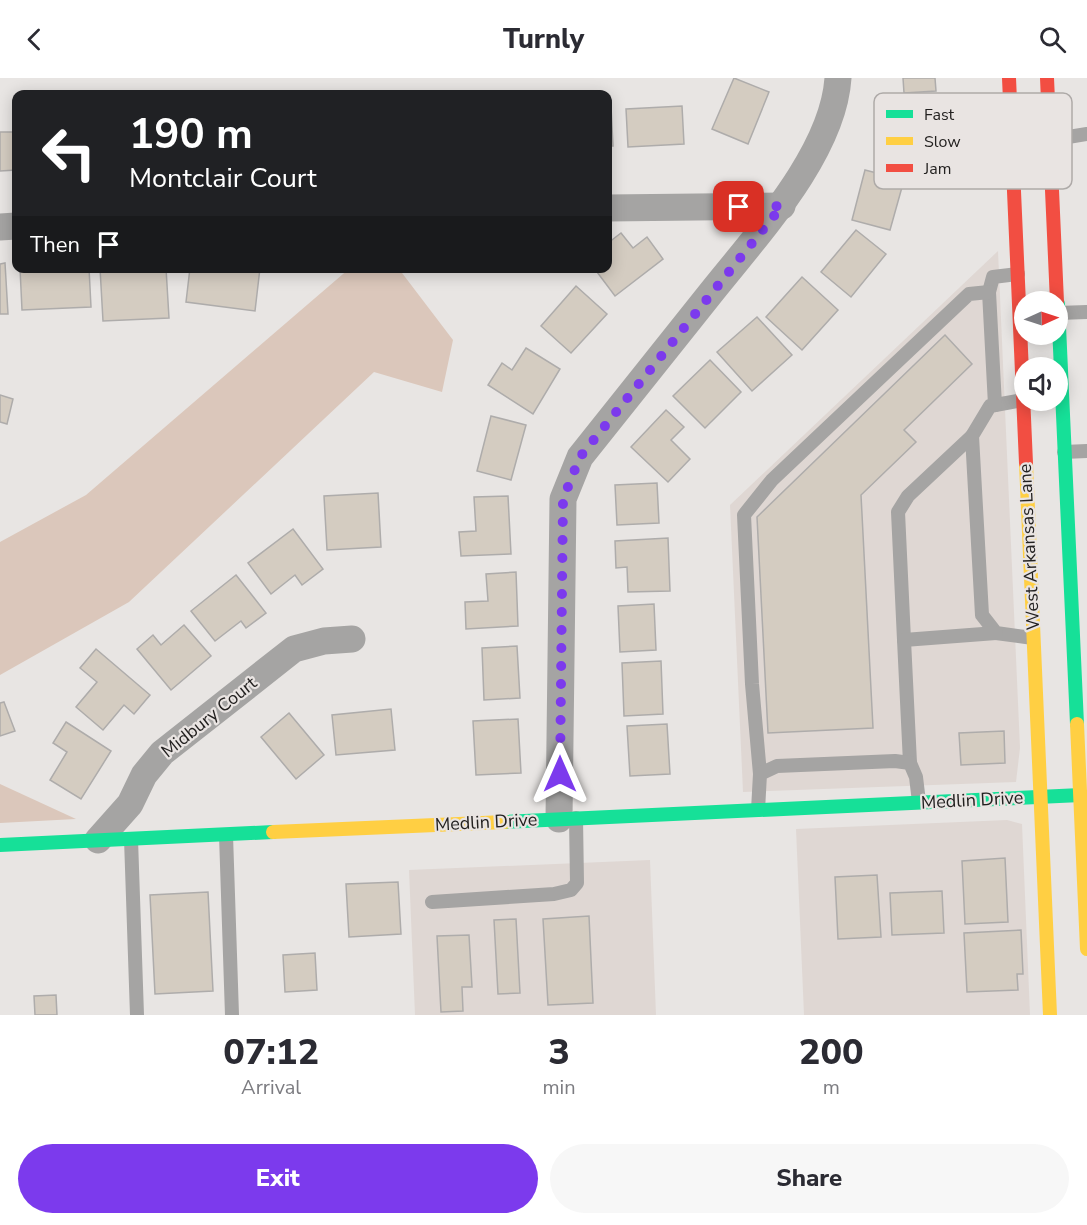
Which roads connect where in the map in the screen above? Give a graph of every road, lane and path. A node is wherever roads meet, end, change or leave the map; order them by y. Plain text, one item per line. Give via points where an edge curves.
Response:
1 (838, 78) edge
2 (1009, 78) edge
3 (1047, 78) edge
4 (1010, 93) edge
5 (1048, 93) edge
6 (1087, 134) edge
7 (1072, 136) edge
8 (1014, 189) edge
9 (1052, 189) edge
10 (782, 206) junction
11 (612, 208) edge
12 (1018, 274) junction
13 (1056, 291) edge
14 (989, 292) junction
15 (1087, 312) edge
16 (1068, 313) edge
17 (1059, 345) edge
18 (1021, 357) edge
19 (1014, 402) edge
20 (995, 405) junction
21 (1024, 411) edge
22 (972, 436) junction
23 (1087, 451) edge
24 (1064, 452) junction
25 (996, 633) junction
26 (1034, 638) junction
27 (352, 639) dead end
28 (904, 640) junction
29 (1081, 699) edge
30 (910, 763) junction
31 (760, 774) junction
32 (1081, 795) junction
33 (1040, 797) junction
34 (919, 802) junction
35 (758, 810) junction
36 (568, 819) junction
37 (226, 835) junction
38 (131, 839) junction
39 (98, 840) junction
40 (0, 845) edge
41 (1085, 848) edge
42 (432, 902) dead end
43 (1087, 949) edge
44 (137, 1015) edge
45 (232, 1015) edge
46 (1050, 1015) edge

1 - 10 street via 836,99 820,138
2 - 4 main road, West Arkansas Lane
3 - 5 main road
6 - 7 lane
8 - 12 main road, West Arkansas Lane
9 - 13 main road
10 - 11 street
10 - 36 street via 580,457 563,499
12 - 14 lane via 993,277
12 - 18 main road, West Arkansas Lane
14 - 20 lane
14 - 31 lane via 969,294 772,480 744,515
15 - 16 lane
17 - 24 main road
19 - 20 lane
20 - 22 lane via 990,406
21 - 26 main road, West Arkansas Lane
22 - 25 lane via 982,615
22 - 28 lane via 908,496 898,512
23 - 24 lane
24 - 29 main road
25 - 26 lane
25 - 28 lane
26 - 33 main road, West Arkansas Lane
27 - 39 street, Midbury Court via 294,649 171,746 144,775 129,804
28 - 30 lane
29 - 32 main road
30 - 31 lane via 895,760 777,766
30 - 34 lane
31 - 35 lane
32 - 33 main road, Medlin Drive
32 - 41 main road
33 - 34 main road, Medlin Drive
33 - 46 main road, West Arkansas Lane
34 - 35 main road, Medlin Drive
35 - 36 main road, Medlin Drive
36 - 37 main road, Medlin Drive
36 - 42 lane via 577,883 572,890
37 - 38 main road, Medlin Drive
37 - 45 lane
38 - 39 main road, Medlin Drive
38 - 44 lane
39 - 40 main road, Medlin Drive
41 - 43 main road

